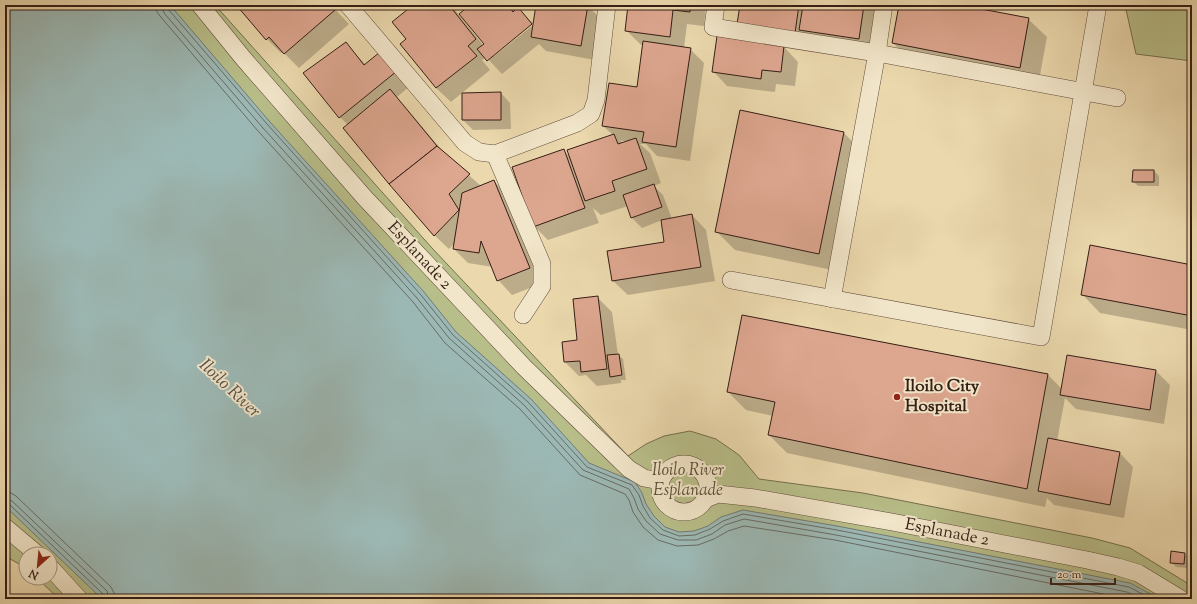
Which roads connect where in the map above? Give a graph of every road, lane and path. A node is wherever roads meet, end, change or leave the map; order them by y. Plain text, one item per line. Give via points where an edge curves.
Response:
1 (200, 5) edge
2 (348, 5) edge
3 (608, 5) edge
4 (716, 5) edge
5 (884, 5) edge
6 (1098, 5) edge
7 (877, 54) junction
8 (1083, 92) junction
9 (1117, 98) dead end
10 (495, 154) junction
11 (731, 280) dead end
12 (832, 299) junction
13 (523, 315) dead end
14 (660, 481) junction
15 (705, 499) junction
16 (5, 527) edge
17 (28, 546) edge
18 (58, 575) edge
19 (79, 599) edge
20 (1181, 599) edge

1 - 14 street, Esplanade 2 via 364,197 524,367 629,469 644,478
2 - 10 street via 465,143 479,152
3 - 10 street via 596,100 591,114 577,123
4 - 7 street via 713,27
5 - 7 street
6 - 8 street
7 - 8 street
7 - 12 street
8 - 9 street
8 - 12 street via 1041,337
10 - 13 street via 542,264 542,286
11 - 12 street
14 - 15 street, Esplanade 2 via 660,489 666,503 679,511 694,509
14 - 15 street via 666,471 676,465 693,465 700,469 708,483
15 - 20 street, Esplanade 2 via 718,494 755,498 1087,560 1138,573
16 - 17 street
18 - 19 street

